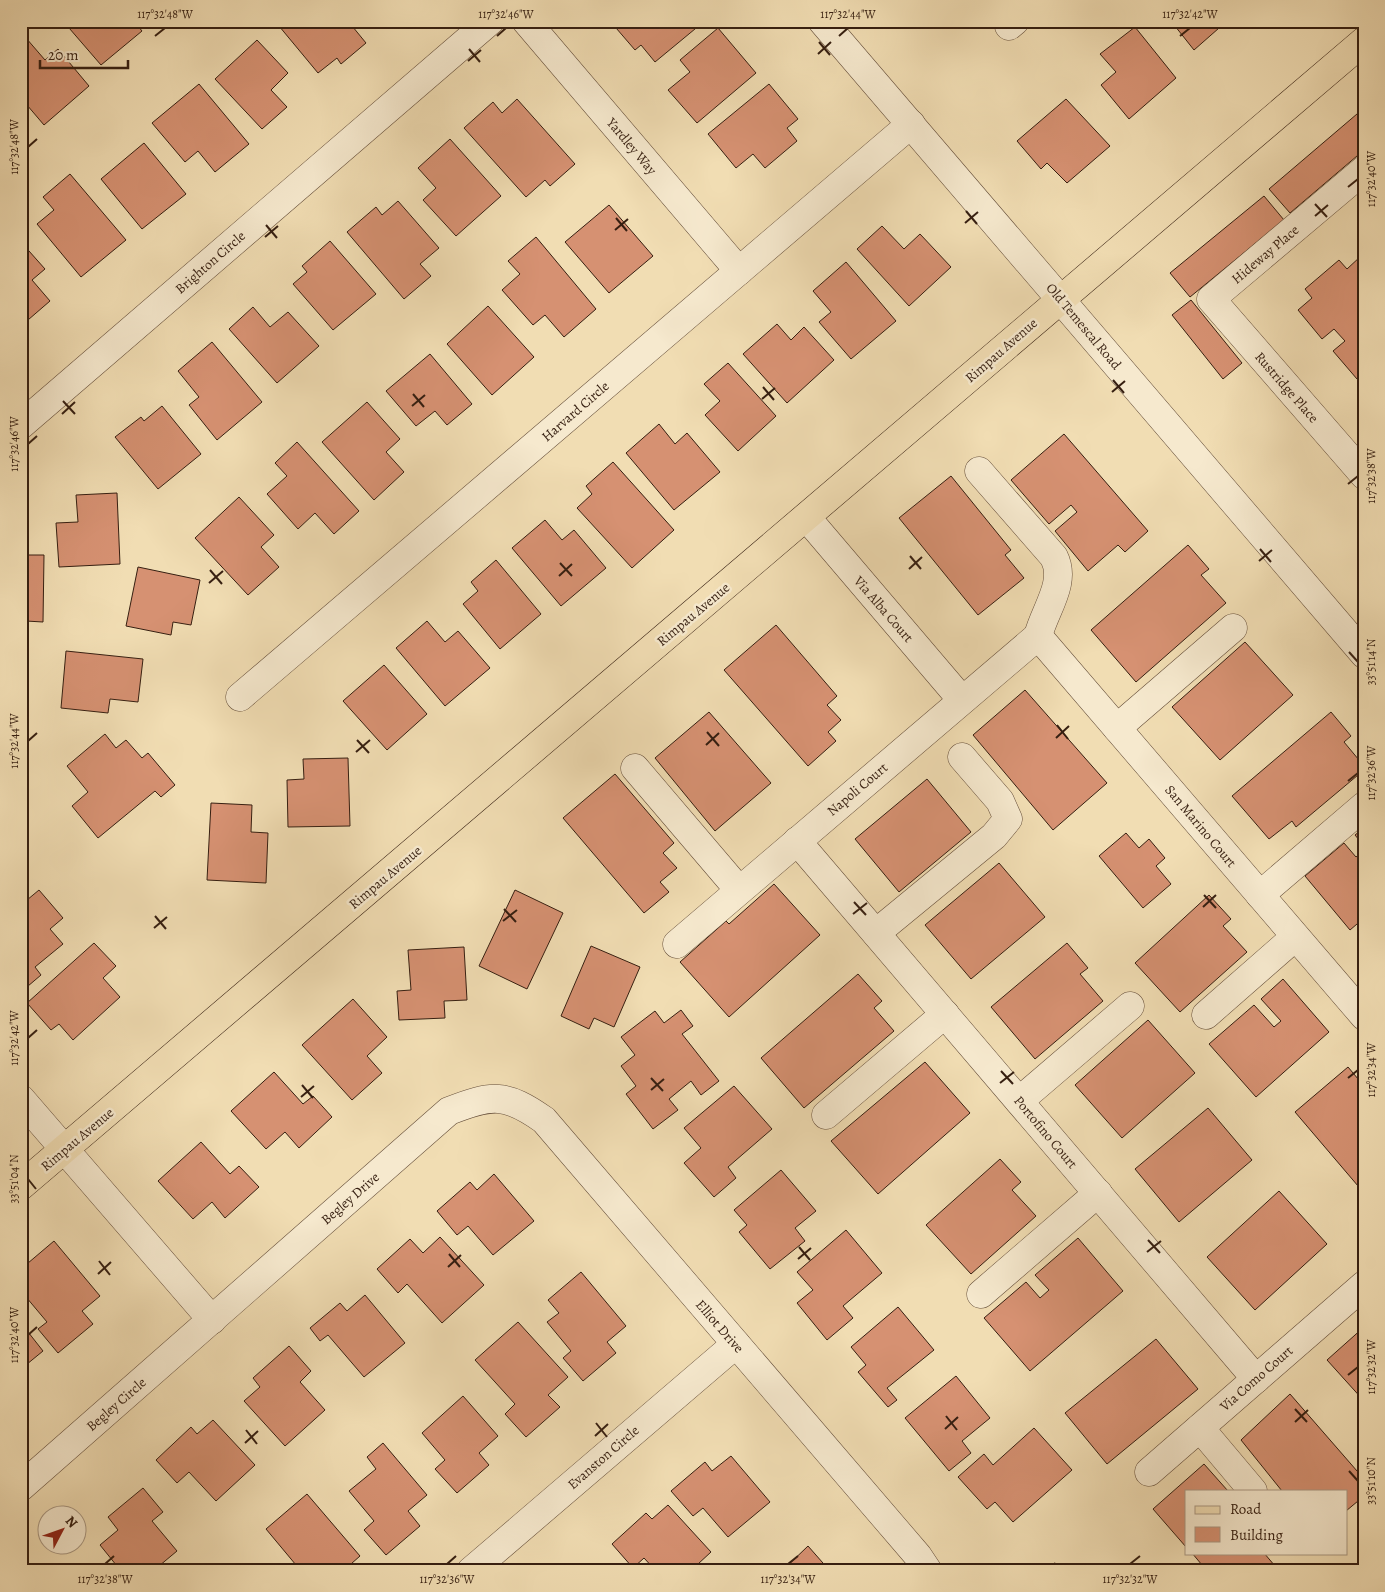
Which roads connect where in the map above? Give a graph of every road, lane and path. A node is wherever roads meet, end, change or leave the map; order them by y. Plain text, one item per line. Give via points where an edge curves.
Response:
1 (490, 21) edge
2 (526, 21) edge
3 (822, 21) edge
4 (1364, 40) edge
5 (911, 124) junction
6 (1364, 170) edge
7 (739, 271) junction
8 (1061, 298) junction
9 (1211, 299) joint
10 (21, 425) edge
11 (979, 471) dead end
12 (1364, 475) edge
13 (806, 518) junction
14 (1233, 628) dead end
15 (1038, 636) junction
16 (1364, 654) edge
17 (240, 697) dead end
18 (962, 700) junction
19 (1118, 728) junction
20 (962, 757) dead end
21 (635, 768) dead end
22 (1364, 806) edge
23 (797, 841) junction
24 (739, 890) junction
25 (1260, 895) junction
26 (876, 933) junction
27 (1295, 936) junction
28 (677, 944) dead end
29 (1130, 1006) dead end
30 (945, 1014) junction
31 (1206, 1015) dead end
32 (1364, 1016) edge
33 (500, 1097) joint
34 (21, 1099) edge
35 (1019, 1101) junction
36 (826, 1115) dead end
37 (65, 1150) junction
38 (21, 1186) edge
39 (1098, 1193) junction
40 (1364, 1284) edge
41 (981, 1294) dead end
42 (212, 1320) junction
43 (736, 1344) junction
44 (1256, 1379) junction
45 (1200, 1428) junction
46 (1149, 1472) dead end
47 (21, 1487) edge
48 (1252, 1490) edge
49 (471, 1571) edge
50 (928, 1571) edge

1 - 10 street, Brighton Circle
2 - 7 street, Yardley Way
3 - 5 street, Old Temescal Road
4 - 8 main road, Rimpau Avenue
5 - 7 street, Harvard Circle
5 - 8 street, Old Temescal Road
6 - 9 street, Hideway Place
7 - 17 street, Harvard Circle
8 - 13 main road, Rimpau Avenue
8 - 16 street, Old Temescal Road
9 - 12 street, Rustridge Place
11 - 15 street via 1060,568 1058,584
13 - 18 street, Via Alba Court
13 - 37 main road, Rimpau Avenue
14 - 19 street
15 - 18 street, Napoli Court
15 - 19 street, San Marino Court
18 - 23 street, Napoli Court
19 - 25 street, San Marino Court
20 - 26 street via 1000,801 1008,819 994,836
21 - 24 street
22 - 25 street
23 - 24 street, Napoli Court
23 - 26 street, Portofino Court
24 - 28 street, Napoli Court
25 - 27 street, San Marino Court
26 - 30 street, Portofino Court
27 - 31 street
27 - 32 street, San Marino Court
29 - 35 street
30 - 35 street, Portofino Court
30 - 36 street
33 - 42 street, Begley Drive via 475,1100 449,1111
33 - 43 street, Elliot Drive via 525,1106 544,1120
34 - 37 street
35 - 39 street, Portofino Court
37 - 38 main road, Rimpau Avenue
37 - 42 street
39 - 41 street
39 - 44 street, Portofino Court
40 - 44 street, Via Como Court
42 - 47 street, Begley Circle
43 - 49 street, Evanston Circle
43 - 50 street, Elliot Drive
44 - 45 street, Via Como Court
45 - 46 street, Via Como Court
45 - 48 street

